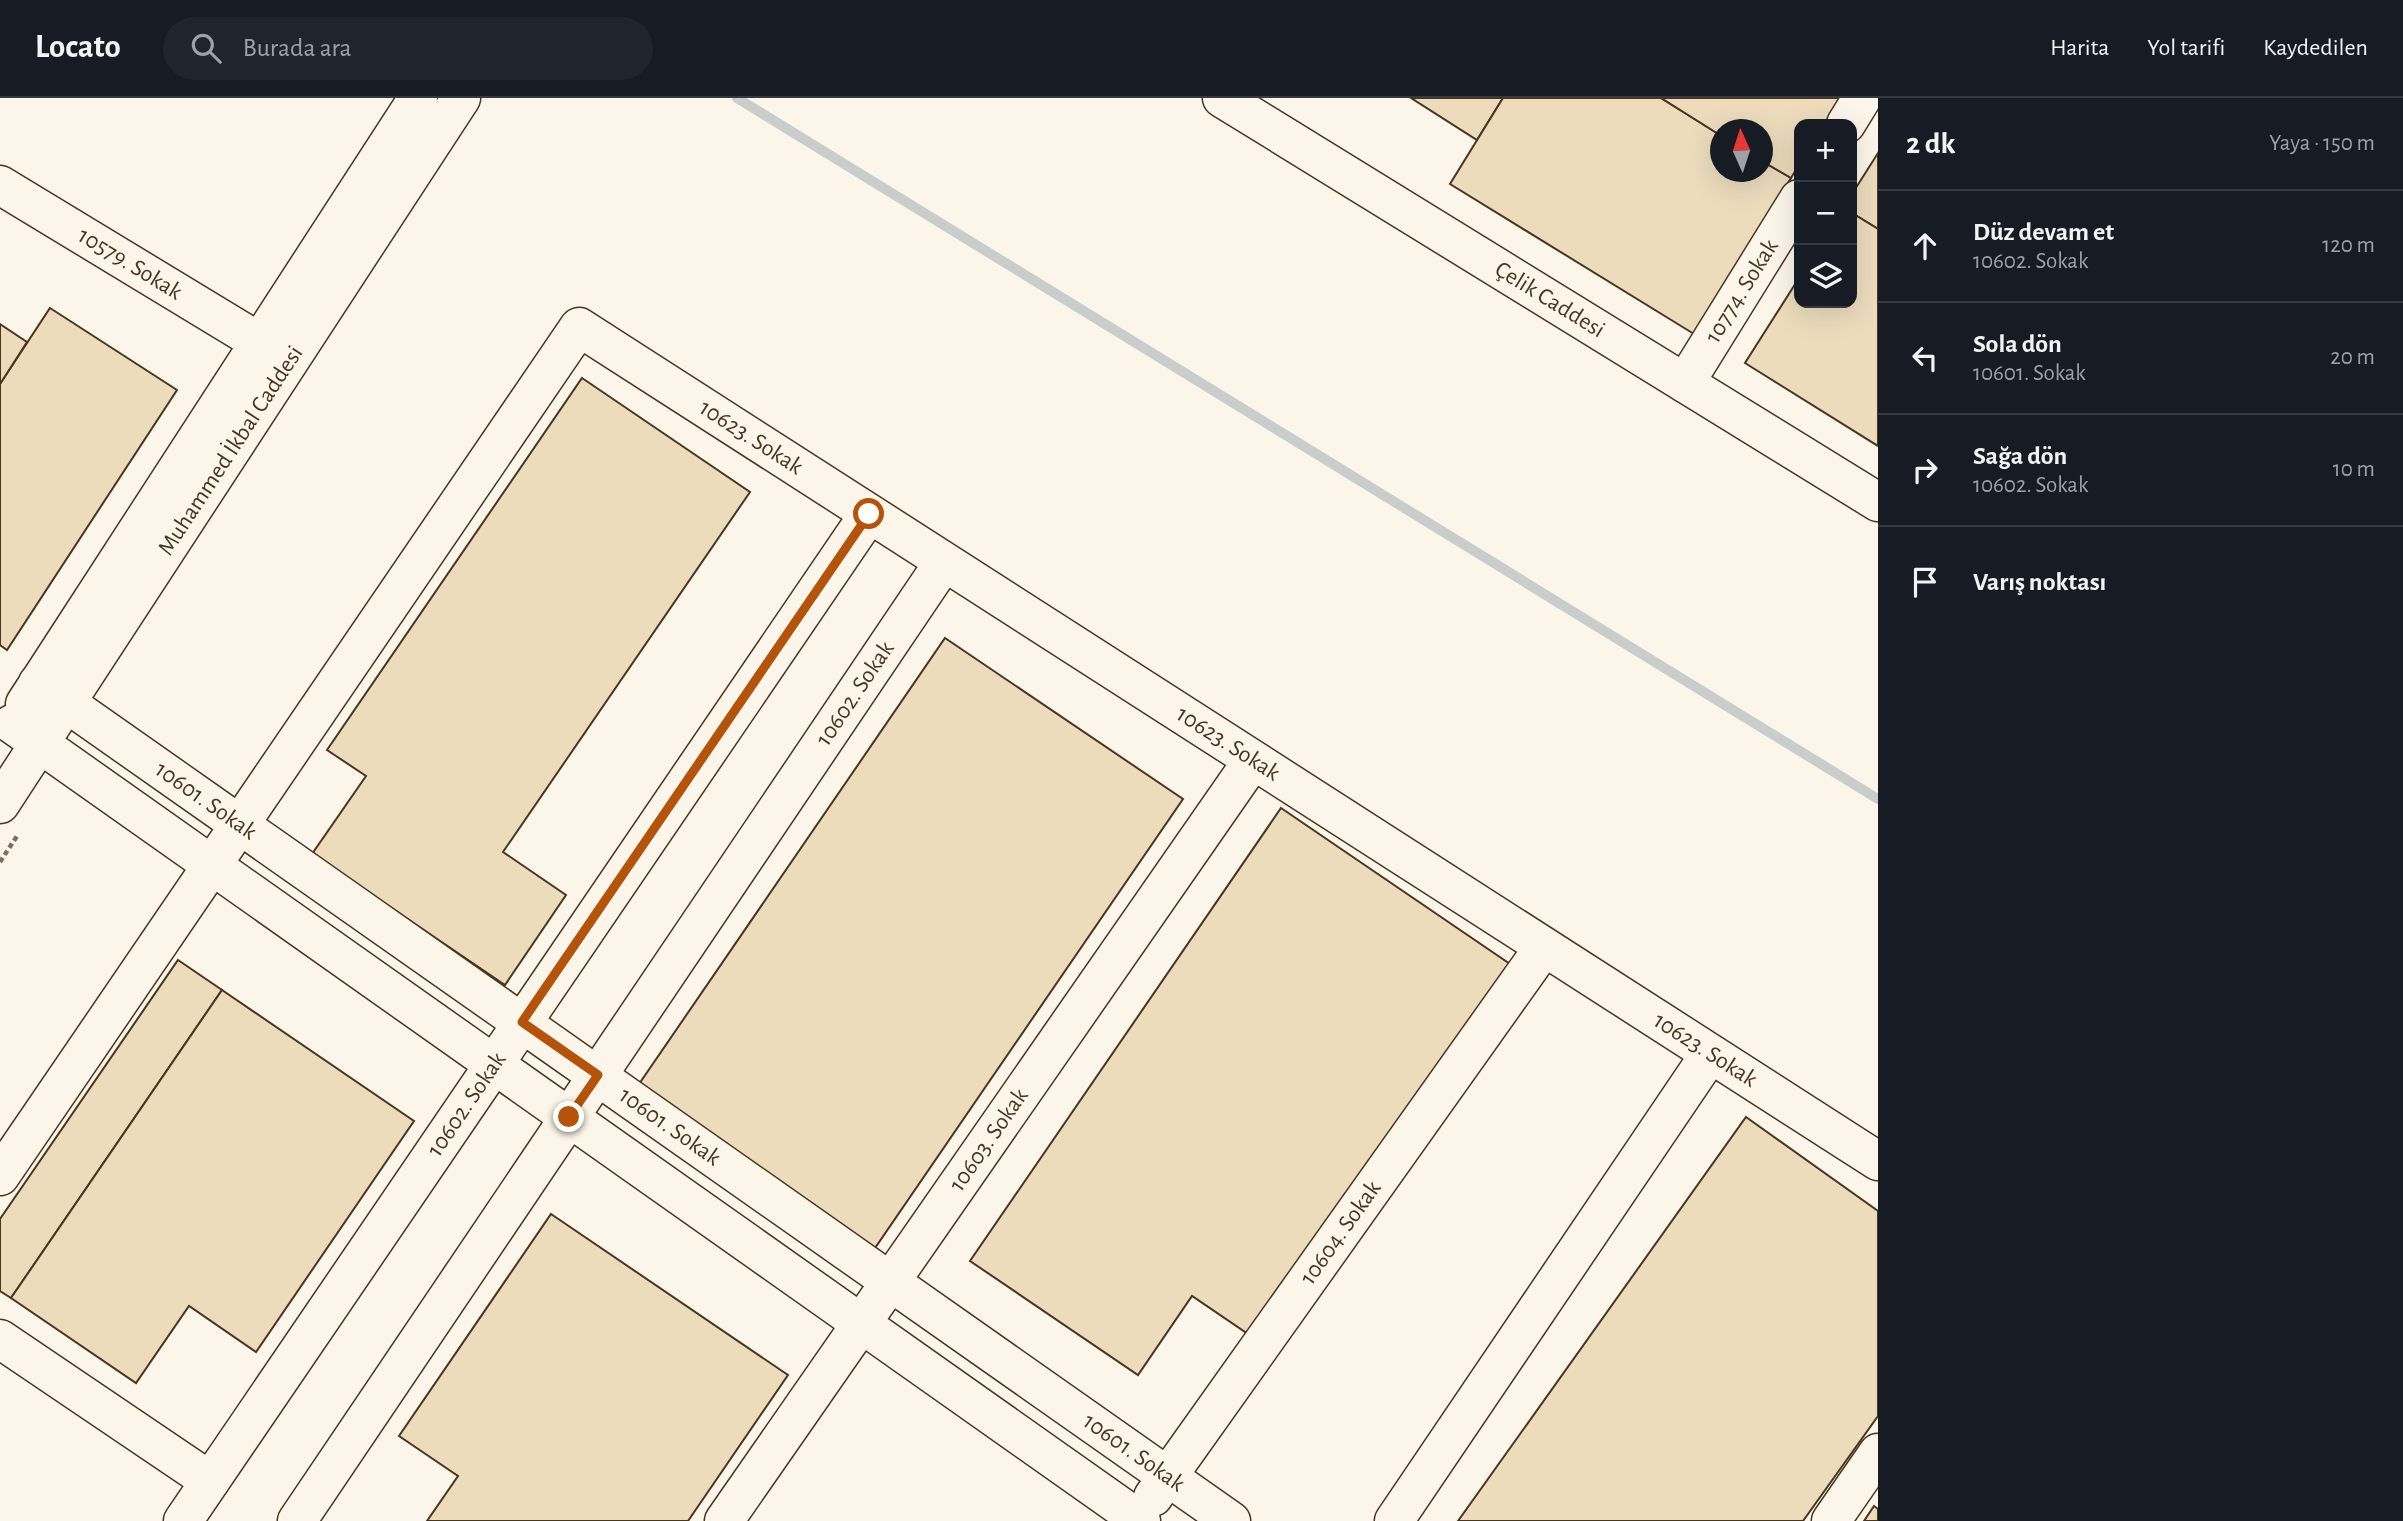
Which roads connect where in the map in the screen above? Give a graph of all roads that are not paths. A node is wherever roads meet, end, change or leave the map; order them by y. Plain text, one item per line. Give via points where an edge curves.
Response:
1 (418, 98) edge
2 (461, 98) edge
3 (1862, 98) edge
4 (1245, 104) edge
5 (1849, 119) edge
6 (5, 198) edge
7 (1794, 207) edge
8 (259, 342) junction
9 (1685, 383) junction
10 (1878, 502) edge
11 (869, 514) junction
12 (944, 562) junction
13 (53, 692) junction
14 (17, 737) edge
15 (1253, 760) junction
16 (0, 804) edge
17 (240, 824) junction
18 (212, 865) junction
19 (1544, 947) junction
20 (522, 1022) junction
21 (1710, 1054) junction
22 (494, 1064) junction
23 (598, 1075) junction
24 (569, 1117) junction
25 (1878, 1161) edge
26 (0, 1176) edge
27 (891, 1281) junction
28 (862, 1323) junction
29 (0, 1339) edge
30 (1878, 1453) edge
31 (1168, 1476) junction
32 (210, 1481) junction
33 (1140, 1520) edge
34 (183, 1521) edge
35 (297, 1521) edge
36 (724, 1521) edge
37 (1231, 1521) edge
38 (1394, 1521) edge
39 (1831, 1521) edge

1 - 8 street, Muhammed İkbal Caddesi
2 - 13 street, Muhammed İkbal Caddesi
3 - 5 street
4 - 9 street, Çelik Caddesi
6 - 8 street, 10579. Sokak
7 - 9 street, 10774. Sokak
8 - 13 street, Muhammed İkbal Caddesi
9 - 10 street, Çelik Caddesi
11 - 12 street, 10623. Sokak
11 - 17 street, 10623. Sokak via 579,327
11 - 20 street, 10602. Sokak
12 - 15 street, 10623. Sokak
12 - 23 street, 10602. Sokak
13 - 14 street, Muhammed İkbal Caddesi
13 - 17 street, 10601. Sokak
14 - 16 street, Muhammed İkbal Caddesi
14 - 18 street, 10601. Sokak
15 - 19 street, 10623. Sokak
15 - 27 street, 10603. Sokak
17 - 18 street
17 - 20 street, 10601. Sokak
18 - 22 street, 10601. Sokak
18 - 26 street
19 - 21 street, 10623. Sokak
19 - 31 street, 10604. Sokak
20 - 22 street, 10602. Sokak
20 - 23 street, 10601. Sokak
21 - 25 street, 10623. Sokak
21 - 38 street
22 - 24 street, 10601. Sokak
22 - 32 street, 10602. Sokak
23 - 24 street, 10602. Sokak
23 - 27 street, 10601. Sokak
24 - 28 street, 10601. Sokak
24 - 35 street, 10602. Sokak
27 - 28 street, 10603. Sokak
27 - 31 street, 10601. Sokak
28 - 33 street, 10601. Sokak
28 - 36 street, 10603. Sokak
29 - 32 street
30 - 39 street
31 - 33 street, 10604. Sokak
31 - 37 street, 10601. Sokak
32 - 34 street, 10602. Sokak

